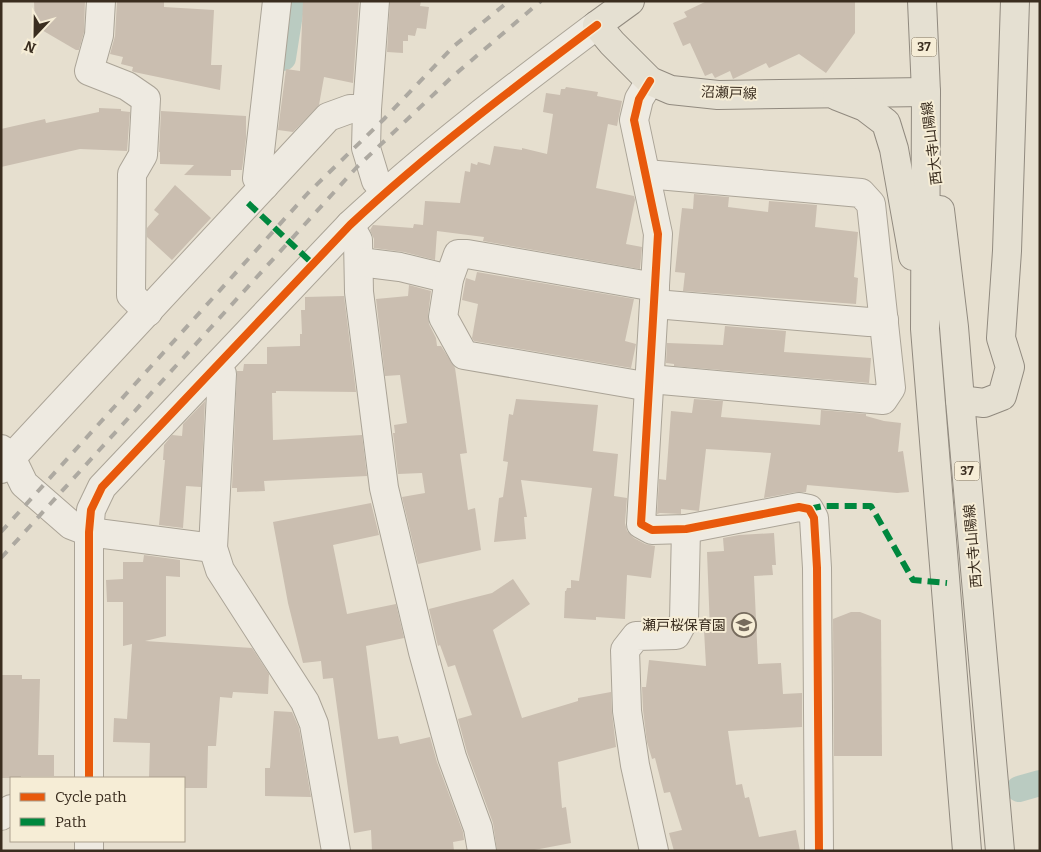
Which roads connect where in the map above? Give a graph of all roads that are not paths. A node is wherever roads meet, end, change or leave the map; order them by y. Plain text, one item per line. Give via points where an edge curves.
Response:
1 (101, 1) edge
2 (277, 1) edge
3 (374, 1) edge
4 (630, 1) edge
5 (922, 1) edge
6 (1015, 1) edge
7 (597, 25) junction
8 (650, 81) junction
9 (926, 92) junction
10 (829, 93) junction
11 (367, 109) junction
12 (646, 174) junction
13 (264, 186) junction
14 (387, 191) junction
15 (350, 225) junction
16 (360, 262) junction
17 (448, 279) junction
18 (655, 295) junction
19 (148, 312) junction
20 (884, 320) junction
21 (925, 329) junction
22 (217, 366) junction
23 (650, 383) junction
24 (960, 400) junction
25 (5, 458) edge
26 (686, 529) junction
27 (89, 532) junction
28 (213, 548) junction
29 (83, 777) edge
30 (336, 851) edge
31 (482, 851) edge
32 (654, 851) edge
33 (819, 851) edge
34 (967, 851) edge
35 (1000, 851) edge

1 - 19 street via 99,36 89,70 127,86 146,99 143,155 132,174 131,295
2 - 13 street via 257,178
3 - 11 street
4 - 7 main road
5 - 9 main road, 西大寺山陽線 / 37
6 - 24 main road via 1007,242 1000,338 1010,367 1002,396 984,403
7 - 8 main road, 沼瀬戸線
7 - 14 street
8 - 10 main road, 沼瀬戸線 via 671,90 718,95
8 - 12 street via 639,99 634,120
9 - 10 main road, 沼瀬戸線
9 - 21 main road, 西大寺山陽線 / 37
9 - 24 main road, 西大寺山陽線 / 37
10 - 21 main road via 865,107 886,123 894,149
11 - 13 street via 350,109 328,117
11 - 14 street via 366,148 376,181
12 - 18 street via 658,234
12 - 20 street via 861,193 871,204
13 - 19 street
14 - 15 street
15 - 16 street via 358,240
15 - 22 street
16 - 17 street via 400,267
16 - 31 street via 359,292 384,488 423,652 452,757 478,828
17 - 18 street via 458,254 467,254
17 - 23 street via 443,317 464,355
18 - 20 street via 869,322
18 - 23 street
19 - 25 street
20 - 23 street via 891,388 883,400
21 - 34 main road, 西大寺山陽線 / 37
22 - 27 street via 102,487 91,510
22 - 28 street via 222,374
23 - 26 street via 641,524 652,530
24 - 35 main road, 西大寺山陽線 / 37
25 - 27 street via 24,484 72,525
26 - 32 street via 684,620 676,635 636,636 625,650 627,712
26 - 33 street via 799,507 810,509 814,518
27 - 28 street
27 - 29 street
28 - 30 street via 220,570 308,709 314,724

